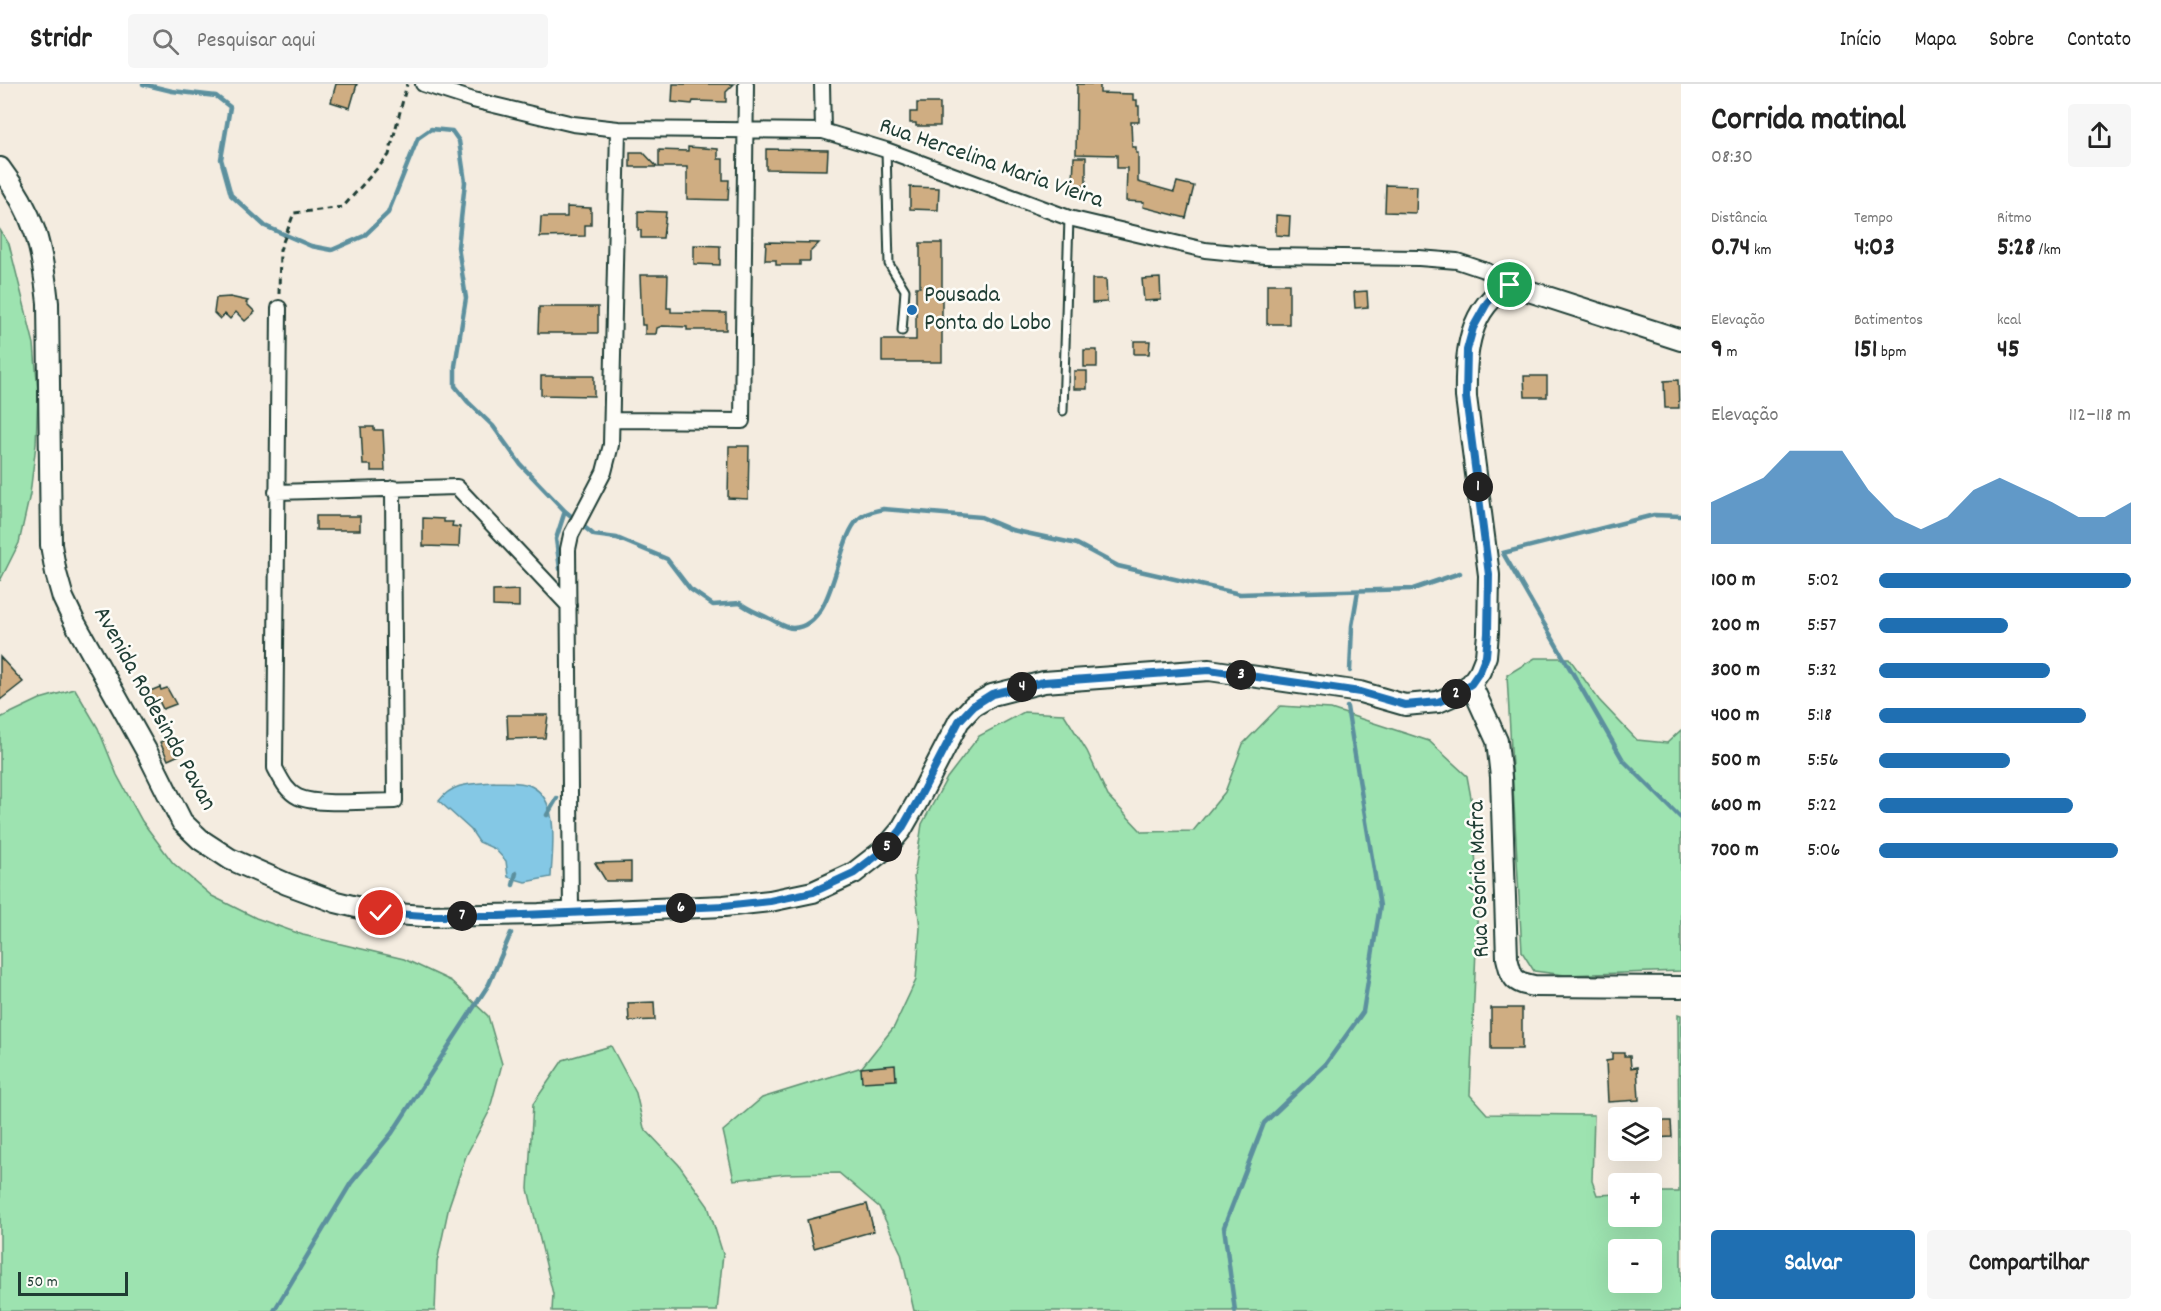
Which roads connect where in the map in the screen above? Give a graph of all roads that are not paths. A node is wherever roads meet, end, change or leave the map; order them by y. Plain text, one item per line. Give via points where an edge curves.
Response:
1 (423, 84) edge
2 (746, 84) edge
3 (822, 84) edge
4 (618, 129) junction
5 (745, 131) junction
6 (823, 131) junction
7 (885, 150) junction
8 (0, 168) edge
9 (1069, 218) junction
10 (1510, 285) junction
11 (279, 308) road end
12 (902, 331) dead end
13 (1681, 340) edge
14 (1064, 411) dead end
15 (612, 420) junction
16 (393, 488) junction
17 (276, 492) junction
18 (569, 606) junction
19 (1471, 684) junction
20 (575, 913) junction
21 (1681, 987) edge

1 - 4 street, Rua Hercelina Maria Vieira via 536,116
2 - 5 street
3 - 6 street
4 - 5 street, Rua Hercelina Maria Vieira
4 - 15 street
5 - 6 street, Rua Hercelina Maria Vieira
5 - 15 street via 742,421
6 - 7 street, Rua Hercelina Maria Vieira
7 - 9 street, Rua Hercelina Maria Vieira
7 - 12 lane via 889,264 904,290
8 - 20 main road, Avenida Rodesindo Pavan via 34,224 45,274 51,545 56,573 75,622 183,822 201,840 230,859 336,902 381,913
9 - 10 street, Rua Hercelina Maria Vieira via 1205,250 1457,261 1487,271
9 - 14 lane
10 - 13 main road
10 - 19 main road via 1487,303 1473,328 1467,350 1466,397 1489,575 1486,656
11 - 17 street
15 - 18 street via 604,472 571,535
16 - 17 street
16 - 17 street via 396,801 312,801 297,797 283,785 275,768
16 - 18 street via 457,487
18 - 20 street via 569,857
19 - 20 main road, Avenida Rodesindo Pavan via 1438,702 1405,705 1360,692 1209,670 1044,682 992,694 959,721 901,830 885,849 854,873 813,892 770,901
19 - 21 main road, Rua Osória Mafra via 1497,741 1511,976 1519,983 1534,986

